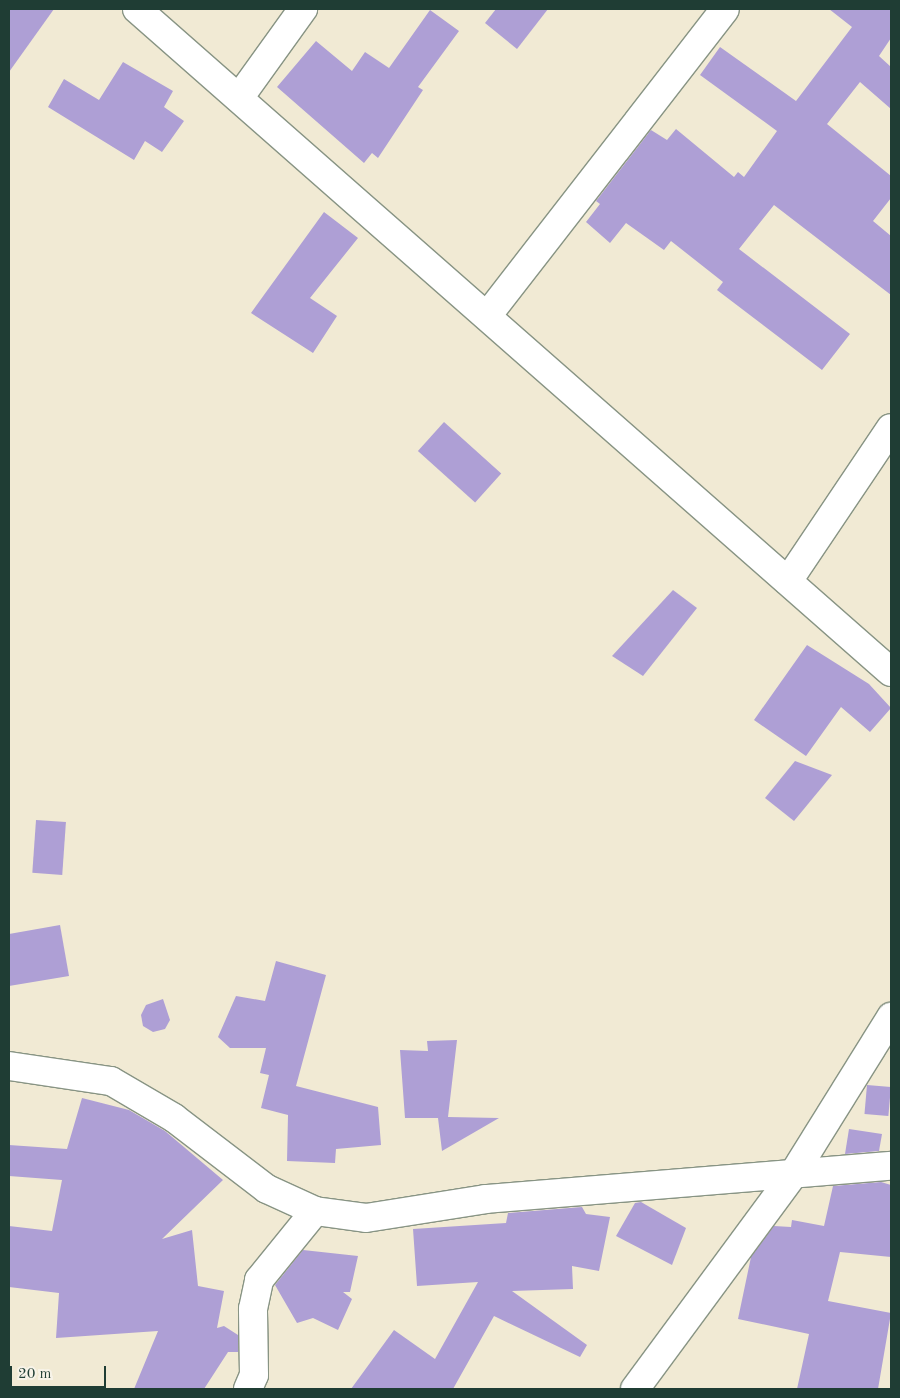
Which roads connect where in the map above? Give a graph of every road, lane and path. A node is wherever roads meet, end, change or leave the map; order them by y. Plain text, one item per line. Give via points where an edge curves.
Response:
1 (137, 9) edge
2 (303, 9) edge
3 (725, 9) edge
4 (239, 98) junction
5 (487, 316) junction
6 (891, 428) edge
7 (788, 581) junction
8 (891, 672) edge
9 (891, 1017) edge
10 (9, 1066) edge
11 (891, 1166) edge
12 (794, 1173) junction
13 (315, 1211) junction
14 (248, 1389) edge
15 (635, 1389) edge

1 - 4 street
2 - 4 street
3 - 5 street
4 - 5 street
5 - 7 street
6 - 7 street
7 - 8 street
9 - 12 street
10 - 13 street via 111,1081 174,1118 267,1189
11 - 12 street
12 - 13 street via 486,1199 366,1218
12 - 15 street
13 - 14 street via 259,1280 253,1309 254,1375

